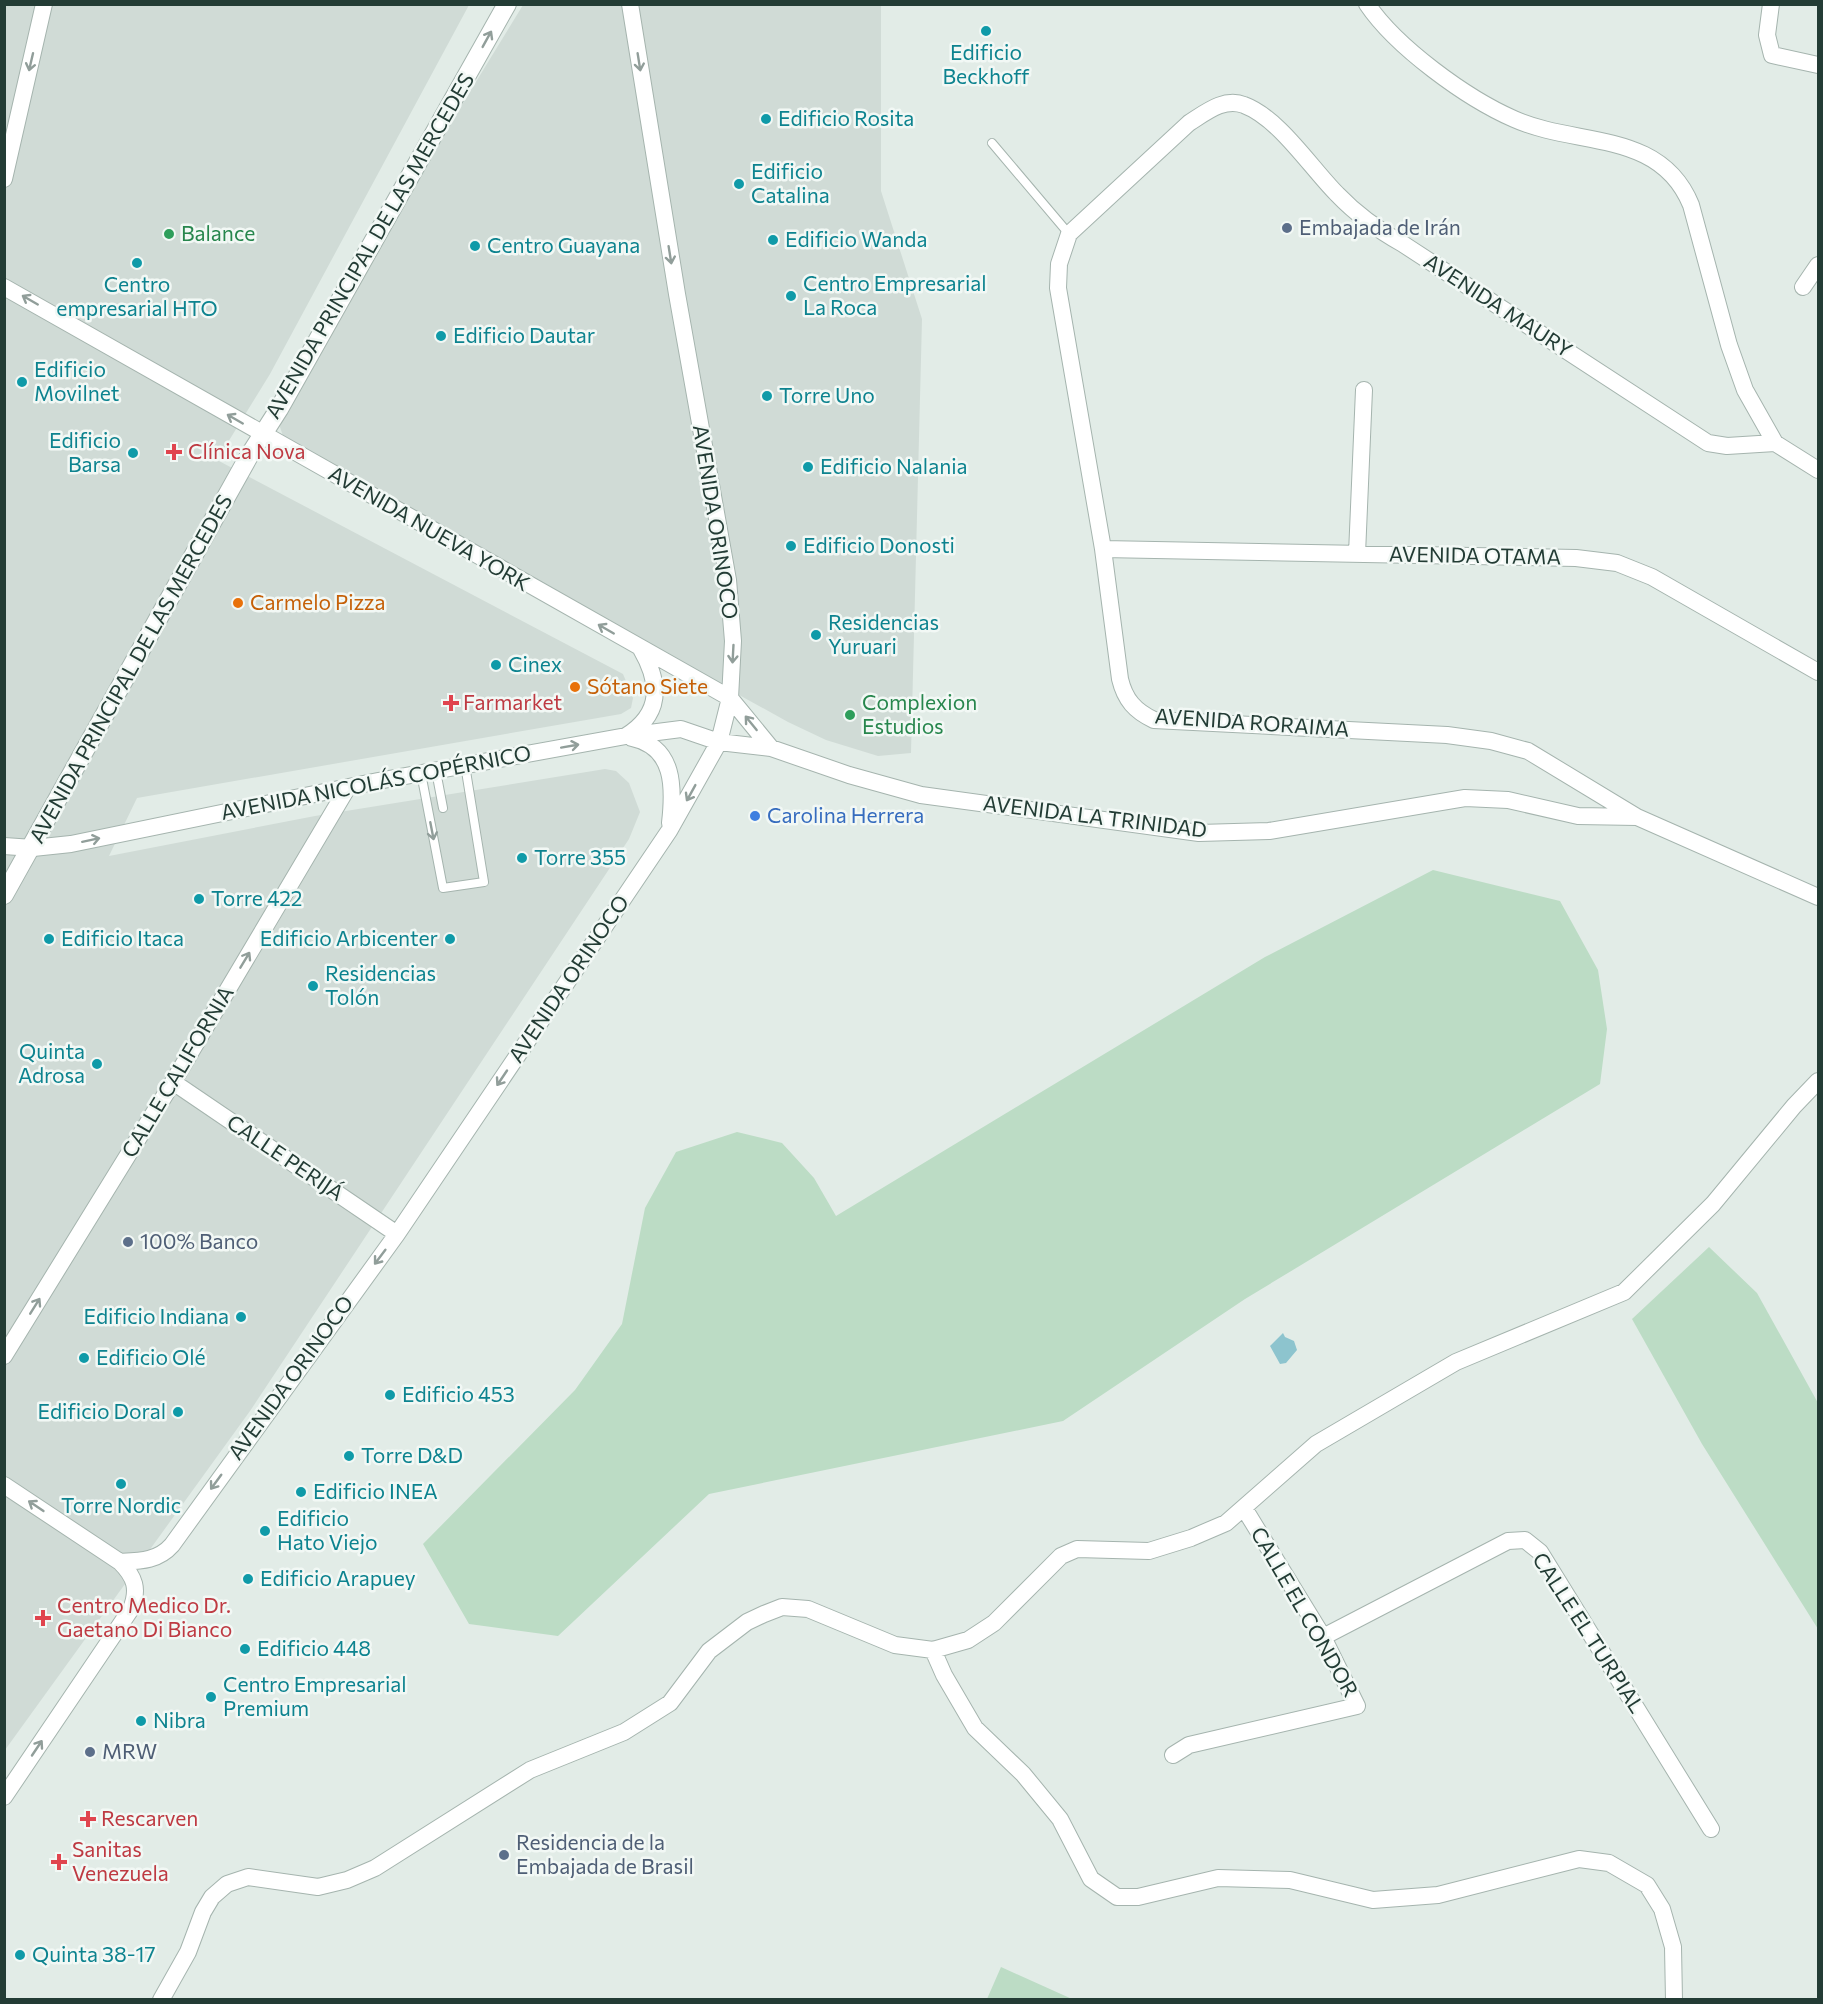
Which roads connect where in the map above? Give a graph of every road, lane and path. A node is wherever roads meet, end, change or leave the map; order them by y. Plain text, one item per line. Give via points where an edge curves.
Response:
1 (44, 4) edge
2 (507, 4) edge
3 (630, 4) edge
4 (1367, 4) edge
5 (1771, 4) edge
6 (1818, 65) edge
7 (992, 143) dead end
8 (4, 179) edge
9 (1069, 234) junction
10 (1818, 265) edge
11 (4, 287) edge
12 (1803, 287) dead end
13 (1364, 390) dead end
14 (263, 434) junction
15 (1775, 443) junction
16 (1818, 470) edge
17 (1103, 549) junction
18 (1357, 554) junction
19 (641, 649) junction
20 (1818, 672) edge
21 (730, 698) junction
22 (626, 736) junction
23 (719, 742) junction
24 (771, 748) junction
25 (465, 765) junction
26 (428, 772) junction
27 (348, 787) junction
28 (443, 808) dead end
29 (1637, 817) junction
30 (669, 831) junction
31 (4, 846) edge
32 (33, 848) junction
33 (4, 895) edge
34 (1818, 897) edge
35 (173, 1082) junction
36 (1818, 1082) edge
37 (397, 1234) junction
38 (4, 1356) edge
39 (4, 1485) edge
40 (1244, 1508) junction
41 (120, 1562) junction
42 (1323, 1637) junction
43 (933, 1650) junction
44 (1173, 1755) dead end
45 (4, 1797) edge
46 (1711, 1829) dead end
47 (161, 2000) edge
48 (1674, 2000) edge

1 -> 8 street
14 -> 2 street, AVENIDA PRINCIPAL DE LAS MERCEDES
3 -> 21 street, AVENIDA ORINOCO via 728,580 733,641
4 - 15 street via 1403,46 1489,106 1541,128 1627,147 1669,170 1684,187 1691,205 1745,390
5 - 6 street via 1767,35 1772,54
7 - 9 lane
9 - 15 street, AVENIDA MAURY via 1189,123 1211,108 1243,104 1271,122 1366,223 1708,443
9 - 17 street, AVENIDA RORAIMA via 1059,264 1058,288
10 - 12 street
14 -> 11 street, AVENIDA NUEVA YORK
13 - 18 street
19 -> 14 street, AVENIDA NUEVA YORK
14 - 32 street, AVENIDA PRINCIPAL DE LAS MERCEDES
15 - 16 street
17 - 18 street, AVENIDA OTAMA
17 - 29 street, AVENIDA RORAIMA via 1120,679 1123,692 1140,713 1154,720 1447,735 1491,741 1528,751
18 - 20 street, AVENIDA OTAMA via 1576,558 1617,563 1652,577
19 - 21 street, AVENIDA NUEVA YORK
19 - 22 street via 655,680 654,704 641,724
21 - 23 street, AVENIDA ORINOCO
24 -> 21 street
22 - 23 street, AVENIDA NICOLÁS COPÉRNICO via 681,729
25 -> 22 street, AVENIDA NICOLÁS COPÉRNICO
22 - 30 street via 654,746 664,758 672,783
23 - 24 street, AVENIDA LA TRINIDAD
23 -> 30 street, AVENIDA ORINOCO
24 - 29 street, AVENIDA LA TRINIDAD via 921,795 1199,833 1269,831 1465,798 1508,800 1578,816
25 - 26 street, AVENIDA NICOLÁS COPÉRNICO
26 -> 25 lane via 443,888 483,882
26 - 27 street, AVENIDA NICOLÁS COPÉRNICO
26 - 28 lane
32 -> 27 street, AVENIDA NICOLÁS COPÉRNICO via 71,844
35 -> 27 street, CALLE CALIFORNIA
29 - 34 street, AVENIDA RORAIMA
30 -> 37 street, AVENIDA ORINOCO
31 - 32 street
32 - 33 street, AVENIDA PRINCIPAL DE LAS MERCEDES
35 - 37 street, CALLE PERIJÁ
38 -> 35 street, CALLE CALIFORNIA
36 - 40 street via 1713,1204 1624,1292 1456,1362 1316,1444
37 -> 41 street, AVENIDA ORINOCO via 166,1551 151,1559
41 -> 39 street
40 - 42 street, CALLE EL CONDOR
40 - 43 street via 1226,1523 1149,1551 1077,1549 1061,1556 994,1623 968,1640
45 -> 41 street via 131,1609 136,1590 131,1573
42 - 44 street, CALLE EL CONDOR via 1357,1706 1190,1745
42 - 46 street, CALLE EL TURPIAL via 1508,1541 1525,1540 1540,1552
43 - 47 street via 895,1645 808,1609 782,1607 764,1614 747,1622 710,1651 670,1703 624,1732 530,1770 375,1868 318,1887 248,1877 227,1884 203,1912 188,1952
43 - 48 street via 975,1728 1023,1774 1060,1819 1091,1879 1117,1897 1138,1897 1218,1878 1290,1880 1373,1900 1438,1895 1579,1858 1609,1863 1647,1885 1662,1909 1673,1947

